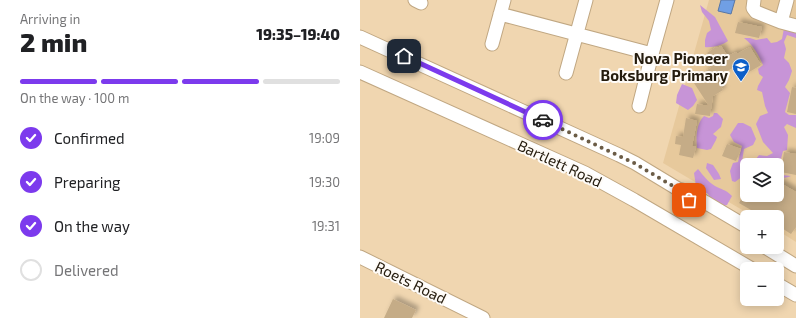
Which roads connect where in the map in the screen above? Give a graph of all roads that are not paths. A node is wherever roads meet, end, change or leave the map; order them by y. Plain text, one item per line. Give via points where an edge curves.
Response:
1 (504, 0) edge
2 (586, 0) edge
3 (667, 0) edge
4 (754, 0) edge
5 (787, 0) edge
6 (500, 14) junction
7 (781, 22) junction
8 (796, 26) edge
9 (577, 34) junction
10 (360, 37) edge
11 (492, 44) dead end
12 (652, 54) junction
13 (360, 72) edge
14 (566, 73) dead end
15 (639, 106) dead end
16 (678, 189) junction
17 (740, 222) edge
18 (740, 232) edge
19 (784, 248) edge
20 (777, 254) edge
21 (796, 256) edge
22 (360, 257) edge
23 (740, 262) edge
24 (796, 266) edge
25 (784, 288) edge
26 (796, 295) edge
27 (483, 318) edge

1 - 6 street
2 - 9 street
3 - 12 street
4 - 7 street via 753,8 756,12
5 - 7 street
6 - 9 street
6 - 11 street
7 - 8 street
9 - 12 street
9 - 14 street
10 - 16 street, Bartlett Road via 619,155
12 - 15 street
13 - 23 street, Bartlett Road via 585,173
16 - 17 street, Bartlett Road
16 - 18 street, Bartlett Road via 683,196
19 - 21 street
20 - 24 street
22 - 27 street, Roets Road
25 - 26 street

